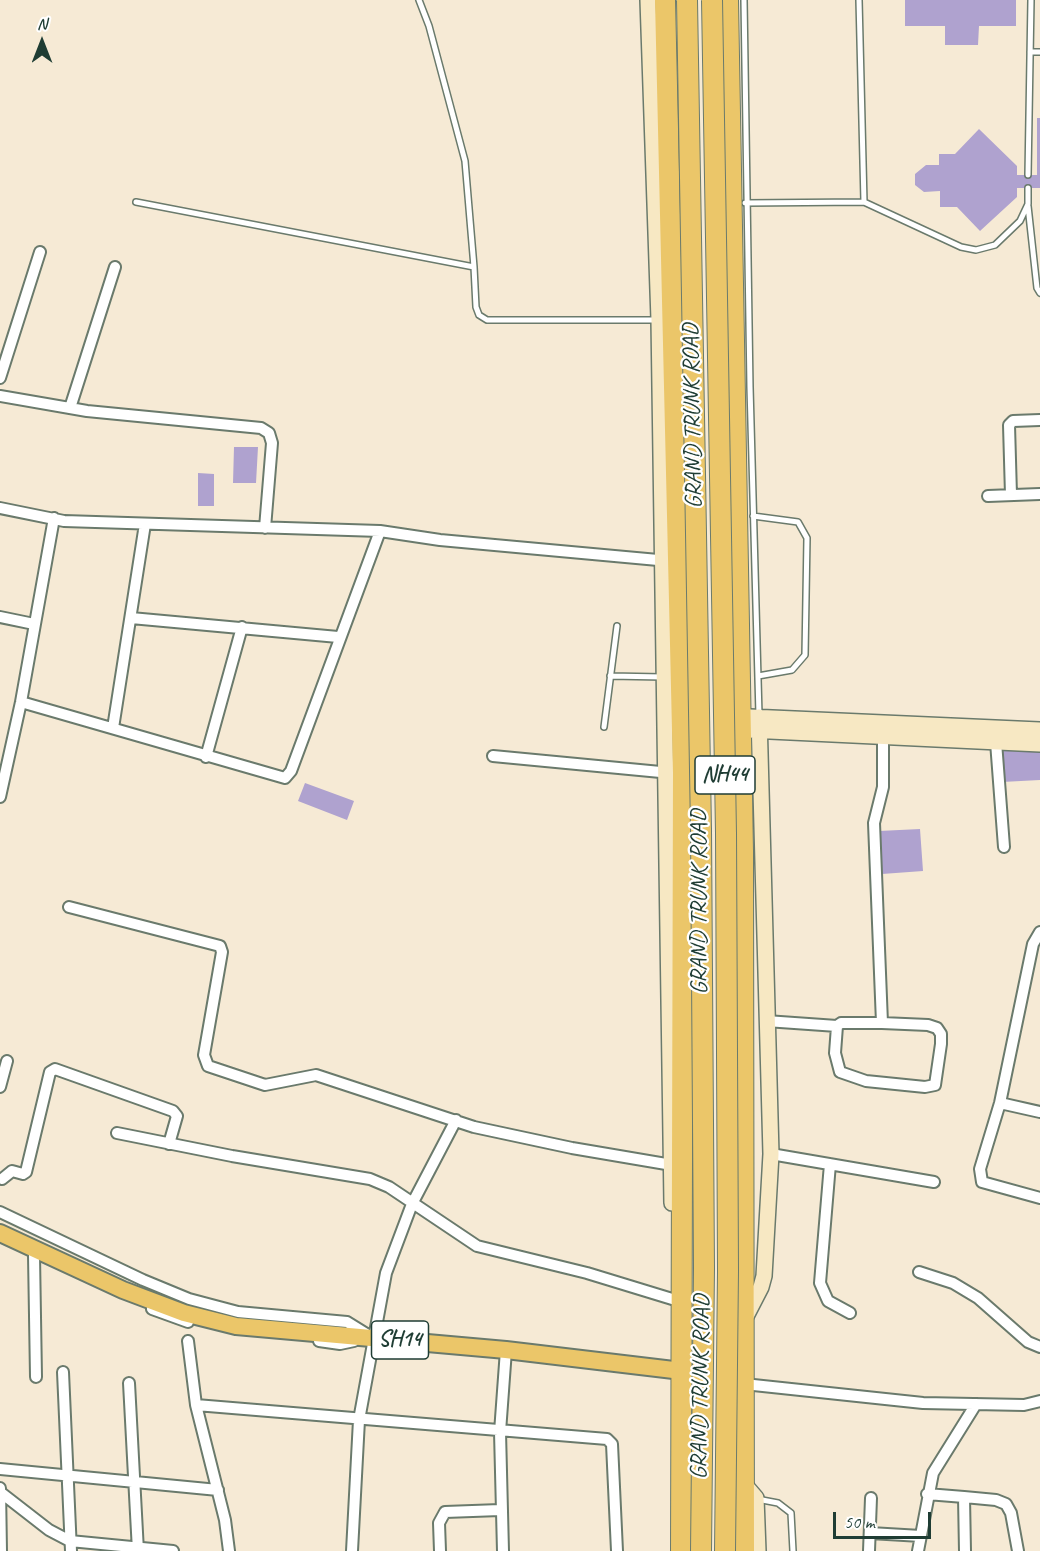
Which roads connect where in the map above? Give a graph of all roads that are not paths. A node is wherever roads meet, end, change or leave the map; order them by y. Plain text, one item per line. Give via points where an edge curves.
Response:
1 (419, 0) edge
2 (648, 0) edge
3 (664, 0) edge
4 (687, 0) edge
5 (712, 0) edge
6 (728, 0) edge
7 (744, 0) edge
8 (859, 0) edge
9 (1031, 0) edge
10 (665, 29) junction
11 (728, 29) junction
12 (1030, 52) junction
13 (1040, 52) edge
14 (1029, 175) dead end
15 (1028, 188) dead end
16 (136, 202) dead end
17 (864, 202) junction
18 (739, 203) junction
19 (1028, 204) junction
20 (40, 252) dead end
21 (115, 267) dead end
22 (474, 267) junction
23 (1040, 293) edge
24 (665, 320) junction
25 (0, 378) edge
26 (0, 396) edge
27 (70, 408) junction
28 (1040, 420) edge
29 (1040, 494) edge
30 (1011, 495) junction
31 (988, 496) dead end
32 (0, 508) edge
33 (753, 516) junction
34 (54, 518) junction
35 (145, 524) junction
36 (265, 528) junction
37 (380, 531) junction
38 (669, 561) junction
39 (0, 617) edge
40 (131, 618) junction
41 (34, 624) junction
42 (617, 626) dead end
43 (242, 627) junction
44 (339, 637) junction
45 (610, 676) junction
46 (758, 676) junction
47 (663, 677) junction
48 (21, 702) junction
49 (750, 723) junction
50 (604, 727) dead end
51 (113, 728) junction
52 (883, 729) junction
53 (1040, 730) edge
54 (996, 742) junction
55 (1040, 744) edge
56 (494, 756) dead end
57 (206, 757) junction
58 (674, 773) junction
59 (2, 782) edge
60 (0, 797) edge
61 (1004, 847) dead end
62 (69, 907) dead end
63 (1040, 932) edge
64 (766, 1021) junction
65 (882, 1023) junction
66 (837, 1026) junction
67 (745, 1059) junction
68 (682, 1060) junction
69 (7, 1061) dead end
70 (0, 1087) edge
71 (1000, 1103) junction
72 (1040, 1112) edge
73 (456, 1120) junction
74 (117, 1133) dead end
75 (170, 1144) junction
76 (771, 1154) junction
77 (830, 1164) junction
78 (672, 1165) junction
79 (1, 1182) edge
80 (934, 1182) dead end
81 (1040, 1198) edge
82 (412, 1204) junction
83 (0, 1212) edge
84 (683, 1230) junction
85 (0, 1233) edge
86 (0, 1241) edge
87 (34, 1255) junction
88 (919, 1272) dead end
89 (682, 1302) junction
90 (850, 1313) dead end
91 (744, 1319) junction
92 (372, 1338) junction
93 (188, 1341) dead end
94 (1040, 1347) edge
95 (506, 1350) junction
96 (682, 1371) junction
97 (63, 1372) dead end
98 (36, 1377) dead end
99 (129, 1383) dead end
100 (744, 1384) junction
101 (1040, 1401) edge
102 (976, 1404) junction
103 (196, 1405) junction
104 (359, 1420) junction
105 (500, 1432) junction
106 (0, 1469) edge
107 (68, 1475) junction
108 (134, 1482) junction
109 (0, 1487) edge
110 (218, 1490) junction
111 (750, 1491) junction
112 (0, 1493) edge
113 (927, 1494) junction
114 (964, 1497) junction
115 (871, 1498) dead end
116 (500, 1510) junction
117 (870, 1533) junction
118 (921, 1536) junction
119 (71, 1546) edge
120 (138, 1550) edge
121 (1, 1551) edge
122 (173, 1551) edge
123 (229, 1551) edge
124 (352, 1551) edge
125 (440, 1551) edge
126 (503, 1551) edge
127 (617, 1551) edge
128 (681, 1551) edge
129 (701, 1551) edge
130 (725, 1551) edge
131 (744, 1551) edge
132 (758, 1551) edge
133 (792, 1551) edge
134 (869, 1551) edge
135 (918, 1551) edge
136 (965, 1551) edge
137 (1018, 1551) edge

1 - 22 lane via 465,161
2 - 24 street
3 - 10 highway
4 - 129 highway, GRAND TRUNK ROAD / NH44, bridge via 702,840
5 - 130 highway, GRAND TRUNK ROAD / NH44, bridge via 726,845
6 - 11 highway
7 - 18 lane
8 - 17 lane
9 - 12 lane
10 - 11 highway
10 - 24 highway
11 - 18 highway
12 - 13 lane
12 - 14 lane
15 - 19 lane
16 - 22 lane
17 - 18 lane
17 - 19 lane via 961,247 976,250 995,245 1020,220
18 - 33 lane
18 - 49 highway
19 - 23 lane
20 - 25 street
21 - 27 street
22 - 24 lane via 476,307 487,320
24 - 38 highway
26 - 27 street
27 - 36 street via 261,428 269,433 272,443
28 - 30 street via 1013,421 1009,425
29 - 30 street
30 - 31 street
32 - 34 street
33 - 46 lane
33 - 46 lane via 798,522 807,538 805,656 792,670
34 - 35 street
34 - 41 street
35 - 36 street
35 - 40 street
36 - 37 street
37 - 38 street
37 - 44 street
38 - 47 street
38 - 58 highway
39 - 41 street
40 - 43 street
40 - 51 street
41 - 48 street
42 - 45 lane
43 - 44 street
43 - 57 street
44 - 57 street via 289,775 282,779
45 - 47 lane
45 - 50 lane
46 - 49 lane
47 - 58 street
48 - 51 street
48 - 59 street
49 - 52 street
49 - 64 street
49 - 67 highway
51 - 57 street
52 - 53 street
52 - 54 street
52 - 65 street via 883,787 874,823
54 - 55 street
54 - 61 street
56 - 58 street
58 - 68 highway
58 - 78 street
59 - 60 street
62 - 73 street via 220,946 204,1054 208,1066 265,1085 315,1075
63 - 71 street via 1033,944
64 - 66 street
64 - 76 street
65 - 66 street
65 - 66 street via 937,1028 941,1044 935,1085 916,1087 866,1081 840,1072 835,1053
67 - 68 highway
67 - 91 highway
68 - 84 highway
69 - 70 street
71 - 72 street
71 - 81 street via 980,1169 982,1182
73 - 78 street via 536,1141
73 - 82 street
74 - 75 street
75 - 79 street via 177,1116 173,1111 55,1069 50,1072 26,1173 12,1171
75 - 82 street via 370,1179
76 - 77 street
76 - 91 street via 764,1276
77 - 80 street
77 - 90 street via 820,1283 828,1301
78 - 84 street via 673,1212
82 - 89 street via 464,1240 486,1250 587,1273
82 - 92 street via 386,1273
83 - 92 street via 189,1299 238,1312 347,1322
84 - 89 highway
85 - 92 main road, SH14 via 123,1290 184,1313 237,1326
86 - 87 street
87 - 92 street via 175,1318 236,1333 340,1344
87 - 98 street
88 - 94 street via 953,1283 978,1298 1028,1342
89 - 96 highway
91 - 100 highway
92 - 95 main road, SH14
92 - 104 street
93 - 103 street
95 - 96 main road, SH14
95 - 105 street
96 - 128 highway
97 - 107 street
99 - 108 street
100 - 102 street via 922,1403
100 - 111 highway
101 - 102 street via 1024,1405
102 - 113 street via 933,1473
103 - 104 street
103 - 110 street
104 - 105 street
104 - 124 street
105 - 116 street
105 - 127 street via 602,1437 610,1441
106 - 107 street
107 - 108 street
107 - 119 street
108 - 110 street
108 - 120 street
109 - 112 street
110 - 123 street
111 - 131 highway
111 - 132 street
111 - 133 lane via 791,1513
112 - 119 street
112 - 121 street
113 - 114 street
113 - 118 street
114 - 136 street
114 - 137 street via 1006,1504
115 - 117 street
116 - 125 street via 445,1512 439,1522
116 - 126 street
117 - 118 street
117 - 134 street
118 - 135 street
119 - 120 street
120 - 122 street

